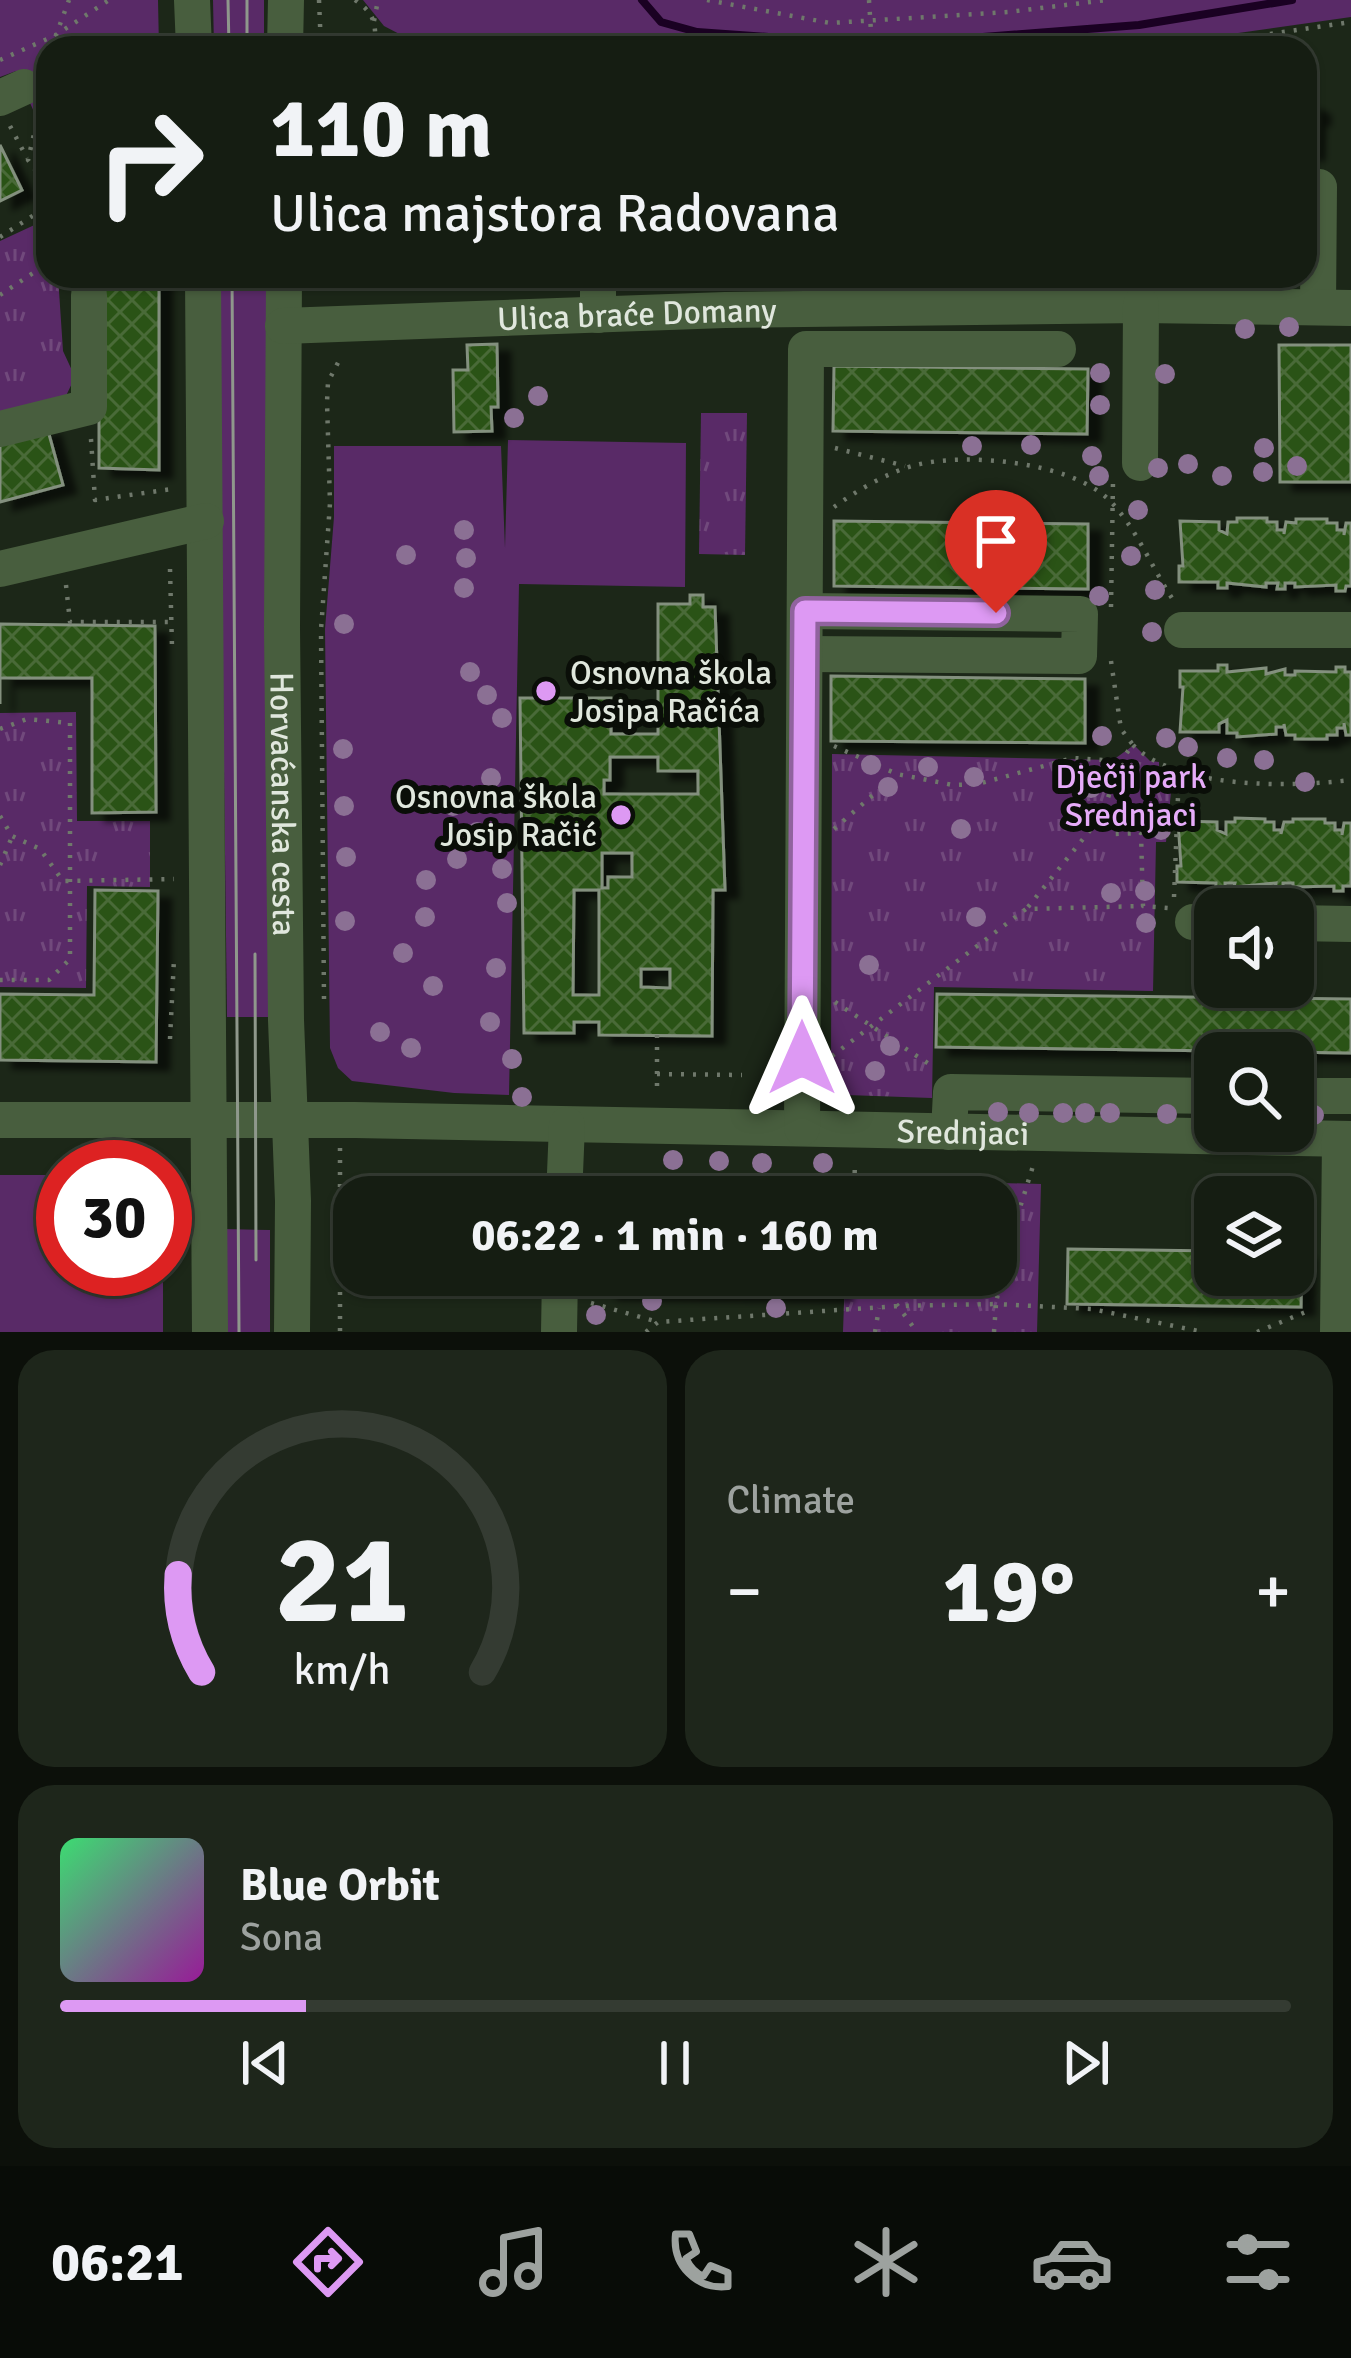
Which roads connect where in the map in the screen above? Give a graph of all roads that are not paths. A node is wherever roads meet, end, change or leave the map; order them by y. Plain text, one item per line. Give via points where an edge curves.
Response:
1 (192, 0) edge
2 (286, 0) edge
3 (194, 36) edge
4 (286, 36) edge
5 (1317, 187) edge
6 (202, 288) edge
7 (284, 288) edge
8 (598, 288) edge
9 (957, 292) edge
10 (88, 295) dead end
11 (1141, 305) junction
12 (1335, 308) edge
13 (598, 315) junction
14 (283, 326) junction
15 (1058, 349) dead end
16 (0, 428) edge
17 (1126, 472) road end
18 (206, 521) junction
19 (0, 568) edge
20 (805, 611) junction
21 (1182, 630) road end
22 (1351, 630) edge
23 (805, 654) junction
24 (1314, 923) edge
25 (1351, 924) edge
26 (1194, 1096) edge
27 (1314, 1096) edge
28 (1351, 1096) edge
29 (290, 1119) junction
30 (0, 1120) edge
31 (210, 1121) junction
32 (567, 1124) junction
33 (802, 1128) junction
34 (950, 1132) junction
35 (1345, 1139) edge
36 (565, 1176) edge
37 (568, 1296) edge
38 (1333, 1320) edge
39 (210, 1332) edge
40 (292, 1332) edge
41 (559, 1332) edge

1 - 3 street
2 - 4 street
5 - 12 street
6 - 18 street
7 - 14 street, Horvaćanska cesta
8 - 13 street
9 - 11 street, Ulica braće Domany
9 - 13 street, Ulica braće Domany
10 - 16 street via 88,407
11 - 12 street, Ulica braće Domany
11 - 17 street
13 - 14 street, Ulica braće Domany
14 - 29 street, Horvaćanska cesta
15 - 20 street via 806,349
18 - 19 street
18 - 31 street
20 - 23 street
20 - 23 street via 1080,614 1079,656
21 - 22 street
23 - 33 street
24 - 25 street
26 - 34 street via 951,1092
27 - 28 street
29 - 31 street, Srednjaci
29 - 32 street, Srednjaci
29 - 40 street, Horvaćanska cesta
30 - 31 street, Srednjaci
31 - 39 street
32 - 33 street, Srednjaci
32 - 36 street
33 - 34 street, Srednjaci
34 - 35 street, Srednjaci
35 - 38 street
37 - 41 street

